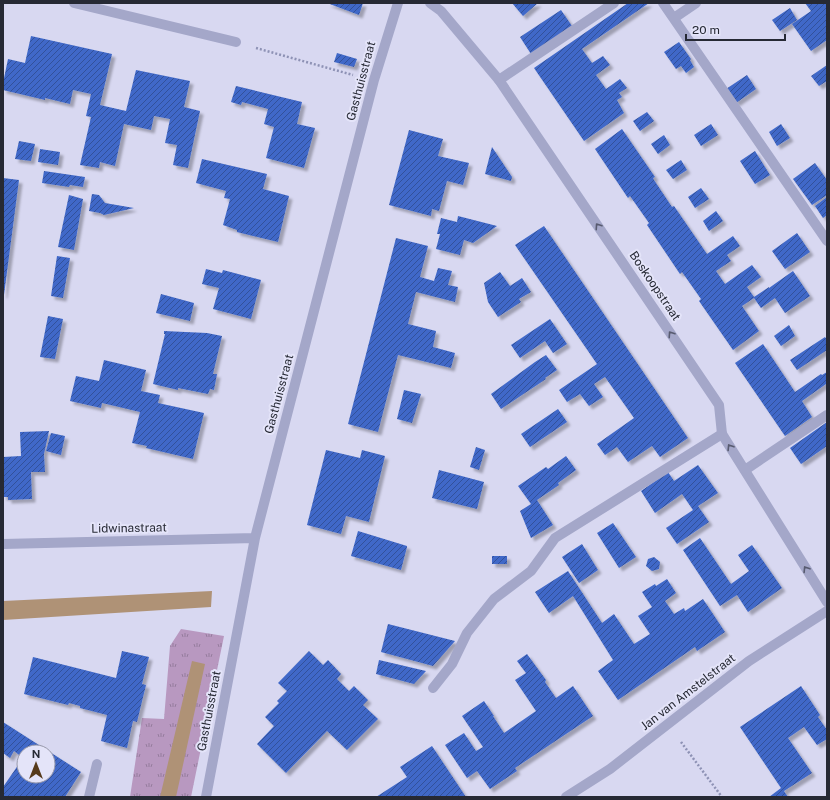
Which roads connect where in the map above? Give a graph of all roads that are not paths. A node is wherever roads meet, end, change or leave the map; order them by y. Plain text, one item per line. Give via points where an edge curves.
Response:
1 (74, 3) edge
2 (398, 3) edge
3 (430, 3) edge
4 (614, 3) edge
5 (663, 3) edge
6 (696, 3) edge
7 (674, 18) junction
8 (236, 42) road end
9 (499, 80) junction
10 (827, 241) edge
11 (827, 415) edge
12 (722, 434) junction
13 (745, 470) junction
14 (255, 538) junction
15 (3, 544) edge
16 (827, 602) edge
17 (827, 611) edge
18 (433, 688) dead end
19 (97, 764) dead end
20 (89, 797) edge
21 (206, 797) edge
22 (566, 797) edge

1 - 8 street
2 - 14 street, Gasthuisstraat via 374,80
3 - 9 street, Boskoopstraat via 441,11
4 - 9 street
5 - 7 street
6 - 7 street
7 - 10 street
12 -> 9 street, Boskoopstraat via 719,405
11 - 13 street
13 -> 12 street, Boskoopstraat
12 - 18 street via 555,538 531,571 494,599 466,633 452,664
16 -> 13 street, Boskoopstraat
14 - 15 street, Lidwinastraat
14 - 21 street, Gasthuisstraat
17 - 22 street, Jan van Amstelstraat via 749,661 610,768
19 - 20 street

